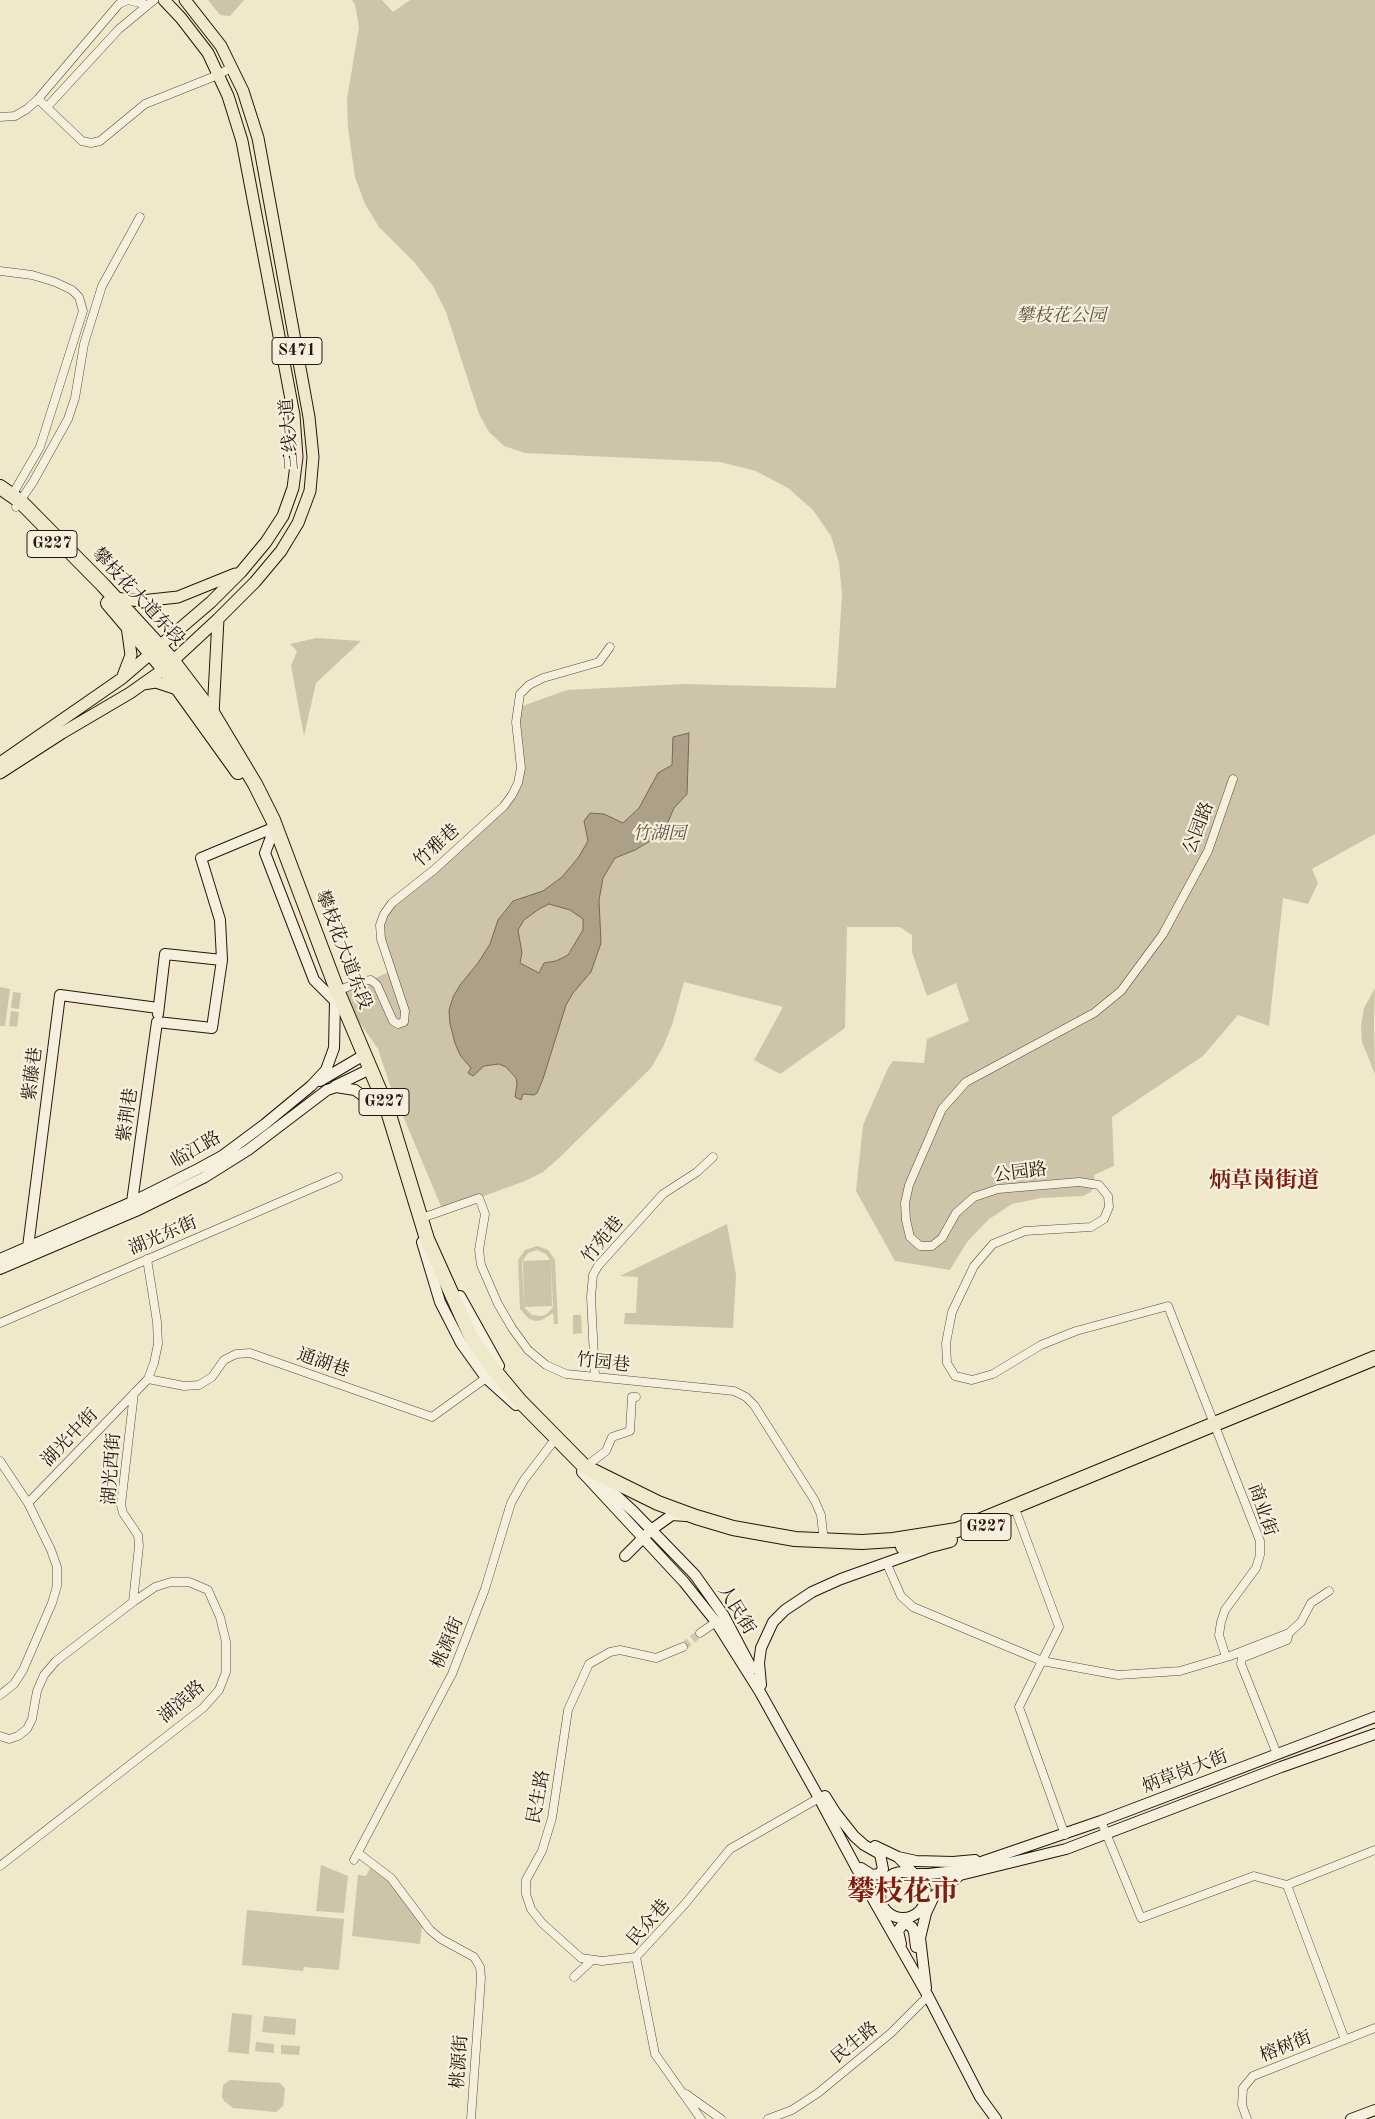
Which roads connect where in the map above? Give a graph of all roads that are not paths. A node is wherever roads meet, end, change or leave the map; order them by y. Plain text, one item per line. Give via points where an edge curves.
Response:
1 (164, 0) edge
2 (185, 0) edge
3 (150, 3) edge
4 (232, 68) junction
5 (218, 75) junction
6 (38, 99) junction
7 (47, 107) junction
8 (0, 117) edge
9 (140, 217) dead end
10 (0, 271) edge
11 (0, 487) edge
12 (8, 498) edge
13 (241, 572) junction
14 (115, 598) junction
15 (218, 620) junction
16 (127, 625) junction
17 (610, 647) dead end
18 (156, 650) junction
19 (168, 664) junction
20 (121, 679) junction
21 (143, 684) junction
22 (180, 690) junction
23 (213, 714) junction
24 (59, 729) junction
25 (0, 763) edge
26 (0, 773) edge
27 (1233, 779) dead end
28 (269, 834) junction
29 (222, 960) junction
30 (335, 995) junction
31 (158, 1008) junction
32 (157, 1022) junction
33 (362, 1056) junction
34 (368, 1070) junction
35 (311, 1086) junction
36 (327, 1090) junction
37 (382, 1110) junction
38 (713, 1157) dead end
39 (338, 1177) dead end
40 (134, 1206) junction
41 (419, 1219) junction
42 (424, 1240) junction
43 (30, 1251) junction
44 (0, 1259) edge
45 (147, 1260) junction
46 (0, 1269) edge
47 (0, 1324) edge
48 (1375, 1358) edge
49 (1375, 1368) edge
50 (595, 1377) junction
51 (486, 1378) junction
52 (148, 1379) junction
53 (134, 1393) junction
54 (636, 1397) dead end
55 (518, 1403) junction
56 (1216, 1429) junction
57 (553, 1442) junction
58 (0, 1461) edge
59 (583, 1470) junction
60 (601, 1482) junction
61 (28, 1503) junction
62 (1017, 1514) junction
63 (672, 1515) junction
64 (696, 1517) junction
65 (647, 1534) junction
66 (961, 1537) junction
67 (824, 1542) junction
68 (624, 1556) dead end
69 (886, 1562) junction
70 (1329, 1591) dead end
71 (133, 1602) junction
72 (716, 1622) junction
73 (700, 1633) tunnel mouth
74 (1289, 1633) junction
75 (683, 1647) tunnel mouth
76 (1226, 1657) junction
77 (1042, 1660) junction
78 (761, 1685) junction
79 (0, 1695) edge
80 (1375, 1717) edge
81 (1375, 1734) edge
82 (0, 1736) edge
83 (1277, 1754) junction
84 (822, 1797) junction
85 (1101, 1821) junction
86 (846, 1825) junction
87 (1065, 1834) junction
88 (1106, 1834) junction
89 (1375, 1850) edge
90 (898, 1857) junction
91 (1005, 1859) junction
92 (0, 1866) edge
93 (862, 1868) junction
94 (914, 1874) junction
95 (1286, 1885) junction
96 (934, 1896) junction
97 (882, 1907) junction
98 (921, 1908) junction
99 (920, 1938) junction
100 (452, 1945) junction
101 (903, 1950) junction
102 (446, 1954) dead end
103 (636, 1957) junction
104 (591, 1961) junction
105 (911, 1967) junction
106 (924, 1975) junction
107 (574, 1977) dead end
108 (928, 1996) junction
109 (1375, 2028) edge
110 (1345, 2040) junction
111 (682, 2091) junction
112 (1375, 2110) edge
113 (471, 2119) edge
114 (701, 2119) edge
115 (721, 2119) edge
116 (768, 2119) edge
117 (996, 2119) edge
118 (1247, 2119) edge
119 (1351, 2119) edge

1 - 5 main road, 三线大道 / S471 via 208,53
2 - 4 main road, 三线大道 / S471 via 221,46
3 - 6 street via 128,0 119,4
3 - 7 street via 120,29
4 - 5 street
4 - 15 main road, 三线大道 / S471 via 258,138 309,417 312,458 310,491 298,523 281,551
5 - 7 street via 145,104 100,141 92,143 82,141
5 - 13 main road, 三线大道 / S471 via 242,141 294,415 298,457 293,488 283,516
6 - 7 street
6 - 8 street via 15,116
9 - 12 street via 102,286 84,344 68,419
10 - 12 street via 55,282 72,290 82,304 40,448
11 - 12 highway, 攀枝花大道东段 / G227
12 - 14 highway, 攀枝花大道东段 / G227
12 - 16 highway, 攀枝花大道东段 / G227
13 - 14 main road via 178,597 141,601
13 - 18 main road, 三线大道 / S471
14 - 18 highway, 攀枝花大道东段 / G227
15 - 19 main road, 三线大道 / S471
15 - 23 main road
16 - 18 highway, 攀枝花大道东段 / G227
16 - 20 main road via 131,655
17 - 30 street, 竹雅巷 via 599,662 543,678 520,694 516,722 521,768 512,795 504,806 449,857 392,903 384,914 380,925 381,939 405,1011 404,1022 398,1024 393,1021 377,985 371,980 363,980
18 - 19 highway, 攀枝花大道东段 / G227
18 - 20 main road, 三线大道
19 - 21 main road, 三线大道
19 - 22 highway, 攀枝花大道东段 / G227
19 - 23 highway, 攀枝花大道东段 / G227
20 - 24 main road, 三线大道
21 - 22 main road via 156,682
21 - 24 main road, 三线大道
22 - 28 highway, 攀枝花大道东段 / G227 via 247,786
23 - 30 highway, 攀枝花大道东段 / G227 via 273,820
24 - 25 main road, 三线大道
24 - 26 main road, 三线大道
27 - 56 street, 公园路 via 1208,851 1163,934 1121,991 1094,1013 966,1082 942,1109 909,1185 905,1203 910,1237 920,1246 932,1246 942,1238 956,1213 974,1197 998,1189 1079,1182 1099,1185 1108,1196 1109,1207 1104,1218 1091,1227 1025,1231 993,1244 974,1266 952,1312 946,1343 947,1363 954,1376 972,1380 993,1374 1041,1345 1076,1331 1168,1306
28 - 29 street via 201,858 220,920
28 - 30 highway, 攀枝花大道东段 / G227
29 - 31 street, 紫荆巷 via 165,954
29 - 32 street via 212,1028
30 - 33 highway, 攀枝花大道东段 / G227
30 - 35 street, 临江路 via 335,1036 331,1059 326,1070
31 - 32 street, 紫荆巷
31 - 43 street, 紫藤巷 via 60,995
32 - 40 street, 紫荆巷
33 - 34 highway, 攀枝花大道东段 / G227
33 - 35 street
34 - 36 street, 临江路
34 - 37 highway, 攀枝花大道东段 / G227
34 - 41 highway, 攀枝花大道东段 / G227 via 387,1108
35 - 40 street, 临江路 via 222,1156
36 - 37 street via 336,1087 355,1090
36 - 40 street, 临江路 via 227,1164
37 - 41 highway, 攀枝花大道东段 / G227
38 - 50 street, 竹苑巷 via 697,1172 663,1194 593,1275
39 - 45 street, 湖光东街
40 - 43 street, 临江路
41 - 42 highway, 攀枝花大道东段 / G227
41 - 50 street, 竹园巷 via 479,1198 485,1214 479,1250 481,1264 512,1328 528,1350 546,1366 566,1374
42 - 51 street, G227 via 440,1302 461,1343
42 - 55 highway, 攀枝花大道东段 / G227 via 472,1339
43 - 44 street, 临江路
43 - 46 street, 临江路
45 - 47 street, 湖光东街
45 - 52 street via 158,1344
48 - 56 highway, G227
49 - 56 highway, G227
50 - 67 street, 竹园巷 via 746,1396 816,1501
51 - 52 street, 通湖巷 via 432,1417 250,1354 236,1354 224,1360 212,1377 199,1385 184,1386
51 - 55 street, G227
52 - 53 street, 湖光中街
53 - 61 street, 湖光中街
53 - 71 street, 湖光西街 via 121,1505 138,1536
54 - 59 street via 632,1397 630,1431 612,1437 606,1451
55 - 57 highway, 攀枝花大道东段 / G227
55 - 59 highway, 攀枝花大道东段 / G227
56 - 62 highway, G227
56 - 67 highway, G227 via 957,1530 894,1540
56 - 76 street, 商业街 via 1260,1541 1256,1568 1225,1610 1221,1622 1219,1635
57 - 59 highway, 攀枝花大道东段 / G227
57 - 100 street, 桃源街 via 524,1480 512,1503 485,1589 452,1674 356,1857 391,1878 430,1930
58 - 61 street
59 - 60 highway, G227
59 - 64 highway, G227
59 - 65 street, 人民街
60 - 63 highway, G227
60 - 65 street, 人民街
61 - 79 street via 57,1567 57,1586 24,1670
62 - 66 highway, G227
62 - 77 street via 1059,1627
63 - 64 street
63 - 65 street
63 - 66 highway, G227 via 730,1534 795,1547 862,1549 927,1546
64 - 67 highway, G227 via 763,1535
65 - 68 street
65 - 72 street, 人民街
65 - 78 street, 人民街 via 695,1575 724,1616
66 - 69 street
69 - 77 street via 901,1596 913,1607
69 - 78 street via 812,1592 785,1610 773,1622 761,1648
70 - 74 street via 1311,1602 1301,1622
71 - 82 street, 湖滨路 via 56,1661 44,1675 37,1691 32,1720 26,1729 9,1739
71 - 92 street, 湖滨路 via 155,1587 171,1582 189,1582 208,1590 220,1616 226,1642 226,1672 219,1690 202,1708
72 - 73 street
72 - 84 street, 人民街
74 - 76 street
74 - 83 street via 1287,1640 1242,1658 1241,1664
75 - 104 street, 民生路 via 656,1658 620,1650 610,1652 589,1664 568,1710 552,1818 542,1851 526,1880 526,1894 530,1909 542,1923 581,1958
76 - 77 street via 1180,1671 1118,1675
77 - 87 street via 1019,1707
78 - 84 street, 人民街
80 - 83 street, 炳草岗大街
81 - 88 street, 炳草岗大街
83 - 85 street, 炳草岗大街
84 - 86 street
84 - 93 street
84 - 103 street, 民众巷 via 730,1849
84 - 105 street
85 - 87 street, 炳草岗大街
85 - 88 street
86 - 90 street
86 - 93 street via 864,1845 882,1858 883,1869 879,1874 872,1875
87 - 91 street, 炳草岗大街
88 - 91 street, 炳草岗大街 via 1066,1849
88 - 95 street via 1142,1918 1254,1876
89 - 95 street
90 - 91 street via 953,1862
90 - 94 street
91 - 94 street via 955,1871
91 - 96 street via 960,1875
93 - 97 street
94 - 97 street via 898,1871 885,1879 879,1892
94 - 98 street via 926,1892
95 - 110 street
96 - 98 street
96 - 99 street via 926,1912
97 - 98 street via 900,1918 914,1915
97 - 101 street
98 - 99 street
99 - 106 street
100 - 102 street
100 - 113 street, 桃源街 via 474,1957 480,1967
101 - 105 street
101 - 106 street via 898,1930 907,1924 914,1932
103 - 104 street
103 - 111 street, 民众巷 via 655,2054
104 - 107 street
105 - 108 street
106 - 108 street
108 - 116 street, 民生路 via 891,2032 818,2093 792,2110
108 - 117 street via 980,2097
109 - 110 street, 榕树街
110 - 118 street, 榕树街 via 1254,2076 1243,2088 1242,2105
111 - 114 street, 民众巷
111 - 115 street
112 - 119 street

